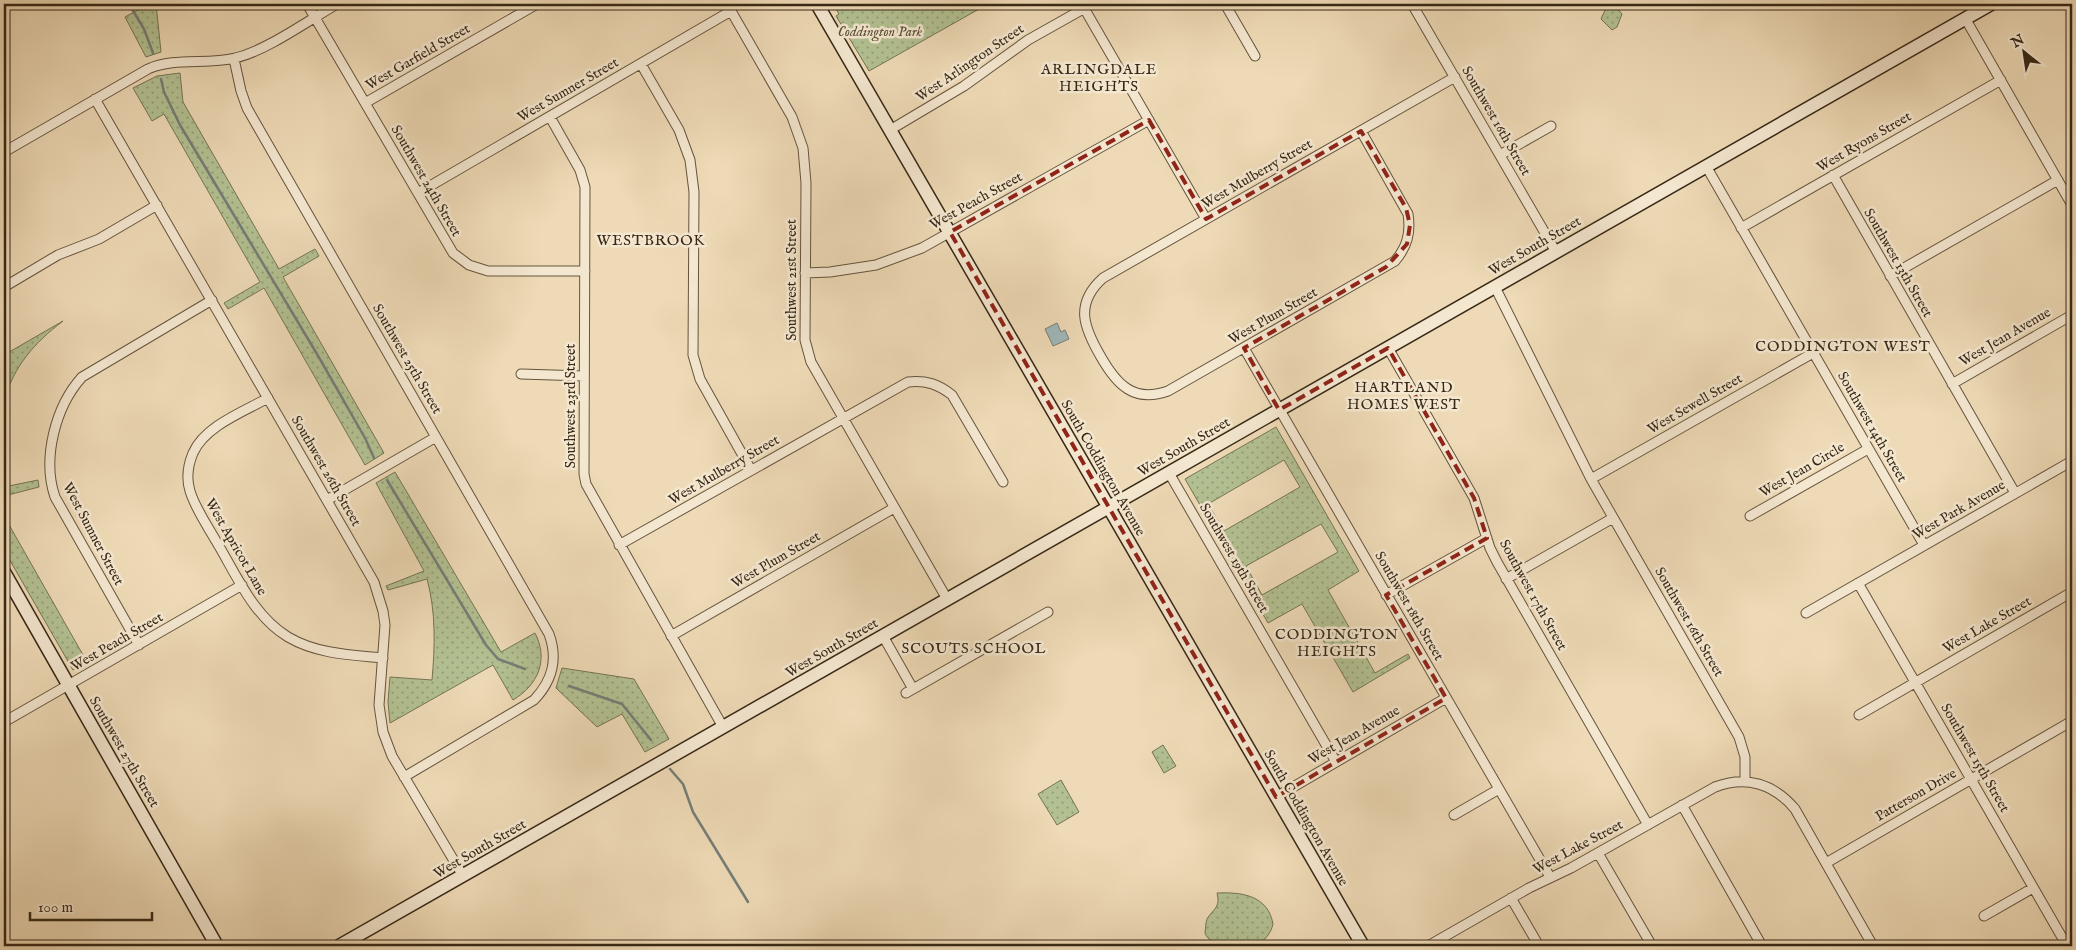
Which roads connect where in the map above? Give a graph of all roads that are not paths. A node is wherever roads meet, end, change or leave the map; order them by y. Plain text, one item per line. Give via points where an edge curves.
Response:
1 (307, 4) edge
2 (337, 4) edge
3 (817, 4) edge
4 (1225, 4) edge
5 (1412, 4) edge
6 (1991, 4) edge
7 (532, 5) edge
8 (1088, 6) edge
9 (729, 8) edge
10 (315, 16) junction
11 (1965, 18) junction
12 (1255, 56) dead end
13 (234, 58) junction
14 (641, 64) junction
15 (1455, 77) junction
16 (2001, 80) junction
17 (95, 99) junction
18 (365, 103) junction
19 (550, 117) junction
20 (1149, 120) junction
21 (1551, 126) dead end
22 (890, 130) junction
23 (1361, 130) junction
24 (4, 152) edge
25 (1500, 155) junction
26 (1706, 166) junction
27 (1832, 176) junction
28 (2058, 180) junction
29 (418, 193) junction
30 (157, 205) junction
31 (2072, 205) edge
32 (1206, 219) junction
33 (1741, 228) junction
34 (950, 232) junction
35 (1556, 252) junction
36 (585, 272) junction
37 (805, 273) junction
38 (1890, 276) junction
39 (4, 287) edge
40 (1495, 287) junction
41 (212, 300) junction
42 (2072, 315) edge
43 (1244, 348) junction
44 (1388, 348) junction
45 (1813, 353) junction
46 (520, 374) dead end
47 (584, 376) junction
48 (1952, 384) junction
49 (1143, 395) joint
50 (268, 398) junction
51 (1279, 410) junction
52 (842, 418) junction
53 (436, 437) junction
54 (1868, 449) junction
55 (2072, 461) edge
56 (752, 470) junction
57 (1169, 473) junction
58 (1591, 480) junction
59 (1003, 482) dead end
60 (2015, 493) junction
61 (326, 500) junction
62 (1108, 507) junction
63 (894, 508) junction
64 (1750, 516) dead end
65 (1613, 518) junction
66 (1487, 538) junction
67 (619, 546) junction
68 (1924, 546) junction
69 (4, 572) edge
70 (1506, 578) junction
71 (1858, 583) junction
72 (242, 585) junction
73 (2072, 592) edge
74 (1386, 595) junction
75 (947, 599) junction
76 (1048, 612) dead end
77 (1806, 612) dead end
78 (671, 636) junction
79 (882, 636) junction
80 (139, 645) junction
81 (384, 658) junction
82 (1916, 682) junction
83 (69, 686) junction
84 (1446, 698) junction
85 (1859, 715) dead end
86 (4, 722) edge
87 (2072, 722) edge
88 (723, 727) junction
89 (1336, 762) junction
90 (404, 776) junction
91 (1971, 779) junction
92 (1745, 782) junction
93 (1499, 790) junction
94 (1276, 797) junction
95 (1682, 805) junction
96 (1454, 815) dead end
97 (1648, 825) junction
98 (1598, 853) junction
99 (1826, 863) junction
100 (462, 876) junction
101 (1550, 878) junction
102 (2034, 888) junction
103 (1511, 898) junction
104 (1984, 916) dead end
105 (217, 946) edge
106 (339, 946) edge
107 (1363, 946) edge
108 (1428, 946) edge
109 (1539, 946) edge
110 (1652, 946) edge
111 (1762, 946) edge
112 (1873, 946) edge
113 (2067, 946) edge

1 - 10 street, Southwest 24th Street
2 - 10 street
3 - 22 street, South Coddington Avenue
4 - 12 street
5 - 15 street, Southwest 16th Street
6 - 11 street, West South Street
7 - 18 street, West Garfield Street
8 - 20 street
8 - 22 street, West Arlington Street via 1028,40 941,101
9 - 14 street, West Sumner Street
9 - 37 street, Southwest 21st Street via 799,133 805,166
10 - 13 street via 257,50
10 - 18 street, Southwest 24th Street
11 - 16 street
11 - 26 street, West South Street
13 - 17 street via 158,65
13 - 53 street, Southwest 25th Street via 247,108
14 - 19 street, West Sumner Street
14 - 56 street via 679,130 690,160 694,192 695,368
15 - 23 street, West Mulberry Street
15 - 25 street, Southwest 16th Street
16 - 27 street, West Ryons Street
16 - 28 street
17 - 24 street
17 - 30 street, Southwest 26th Street
18 - 29 street, Southwest 24th Street
19 - 29 street, West Sumner Street
19 - 36 street, Southwest 23rd Street via 583,177
20 - 32 street
20 - 34 street, West Peach Street
21 - 25 street
22 - 34 street, South Coddington Avenue
23 - 32 street, West Mulberry Street
23 - 43 street, West Plum Street via 1406,208 1410,225 1407,244 1386,267
25 - 35 street, Southwest 16th Street
26 - 33 street, Southwest 14th Street
26 - 35 street, West South Street
27 - 33 street, West Ryons Street
27 - 38 street, Southwest 13th Street
28 - 31 street
28 - 38 street
29 - 36 street, Southwest 24th Street via 446,245 469,265 488,271
30 - 39 street via 98,238 58,255
30 - 41 street, Southwest 26th Street
32 - 49 street, West Mulberry Street via 1103,278 1091,291 1085,307 1088,335 1112,375 1124,388
33 - 45 street, Southwest 14th Street
34 - 37 street, West Peach Street via 922,248 876,265
34 - 62 street, South Coddington Avenue
35 - 40 street, West South Street
36 - 47 street, Southwest 23rd Street
37 - 52 street, Southwest 21st Street via 807,350
38 - 48 street, Southwest 13th Street
40 - 44 street, West South Street
40 - 58 street, Southwest 16th Street
41 - 50 street, Southwest 26th Street
41 - 80 street, West Sumner Street via 82,377 62,406 51,448 49,471 55,497
42 - 48 street, West Jean Avenue
43 - 49 street, West Plum Street via 1168,391
43 - 51 street, Southwest 18th Street
44 - 51 street, West South Street
44 - 66 street, Southwest 17th Street via 1474,498
45 - 54 street, Southwest 14th Street
45 - 58 street, West Sewell Street
46 - 47 street
47 - 67 street, Southwest 23rd Street via 586,484
48 - 60 street, Southwest 13th Street
50 - 61 street, Southwest 26th Street
50 - 72 street, West Apricot Lane via 206,435 196,448 188,469 192,497
51 - 57 street, West South Street
51 - 74 street, Southwest 18th Street
52 - 56 street, West Mulberry Street
52 - 59 street, West Mulberry Street via 901,385 928,379 959,404
52 - 63 street, Southwest 21st Street
53 - 61 street
53 - 90 street, Southwest 25th Street via 549,634 554,655 552,672 534,700
54 - 64 street, West Jean Circle
54 - 68 street, Southwest 14th Street
55 - 60 street, West Park Avenue
56 - 67 street, West Mulberry Street
57 - 62 street, West South Street
57 - 89 street, Southwest 19th Street
58 - 65 street, Southwest 16th Street
60 - 68 street, West Park Avenue
61 - 81 street, Southwest 26th Street via 379,596 385,625
62 - 75 street, West South Street
62 - 94 street, South Coddington Avenue
63 - 75 street, Southwest 21st Street
63 - 78 street, West Plum Street
65 - 70 street
65 - 92 street, Southwest 16th Street via 1739,737 1745,757
66 - 70 street, Southwest 17th Street
66 - 74 street
67 - 78 street, Southwest 23rd Street
68 - 71 street, West Park Avenue
69 - 83 street, Southwest 27th Street
70 - 97 street, Southwest 17th Street
71 - 77 street, West Park Avenue
71 - 82 street, Southwest 15th Street
72 - 80 street, West Peach Street
72 - 81 street, West Apricot Lane via 265,618 288,637 319,650
73 - 82 street, West Lake Street
74 - 84 street, Southwest 18th Street
75 - 79 street, West South Street
76 - 79 street via 910,691
78 - 88 street, Southwest 23rd Street
79 - 88 street, West South Street
80 - 83 street, West Peach Street
81 - 90 street, Southwest 26th Street via 380,718 388,746
82 - 85 street, West Lake Street
82 - 91 street, Southwest 15th Street
83 - 86 street, West Peach Street
83 - 105 street, Southwest 27th Street
84 - 89 street, West Jean Avenue
84 - 93 street, Southwest 18th Street
87 - 91 street, Patterson Drive
88 - 100 street, West South Street
89 - 94 street, West Jean Avenue
90 - 100 street, Southwest 26th Street
91 - 99 street, Patterson Drive
91 - 102 street, Southwest 15th Street
92 - 95 street, West Lake Street via 1722,784
92 - 99 street via 1770,788 1788,800
93 - 96 street
93 - 101 street, Southwest 18th Street
94 - 107 street, South Coddington Avenue
95 - 97 street, West Lake Street
95 - 111 street
97 - 98 street, West Lake Street
98 - 101 street, West Lake Street
98 - 110 street
99 - 112 street
100 - 106 street, West South Street
101 - 103 street, West Lake Street
102 - 104 street
102 - 113 street, Southwest 15th Street
103 - 108 street, West Lake Street
103 - 109 street

